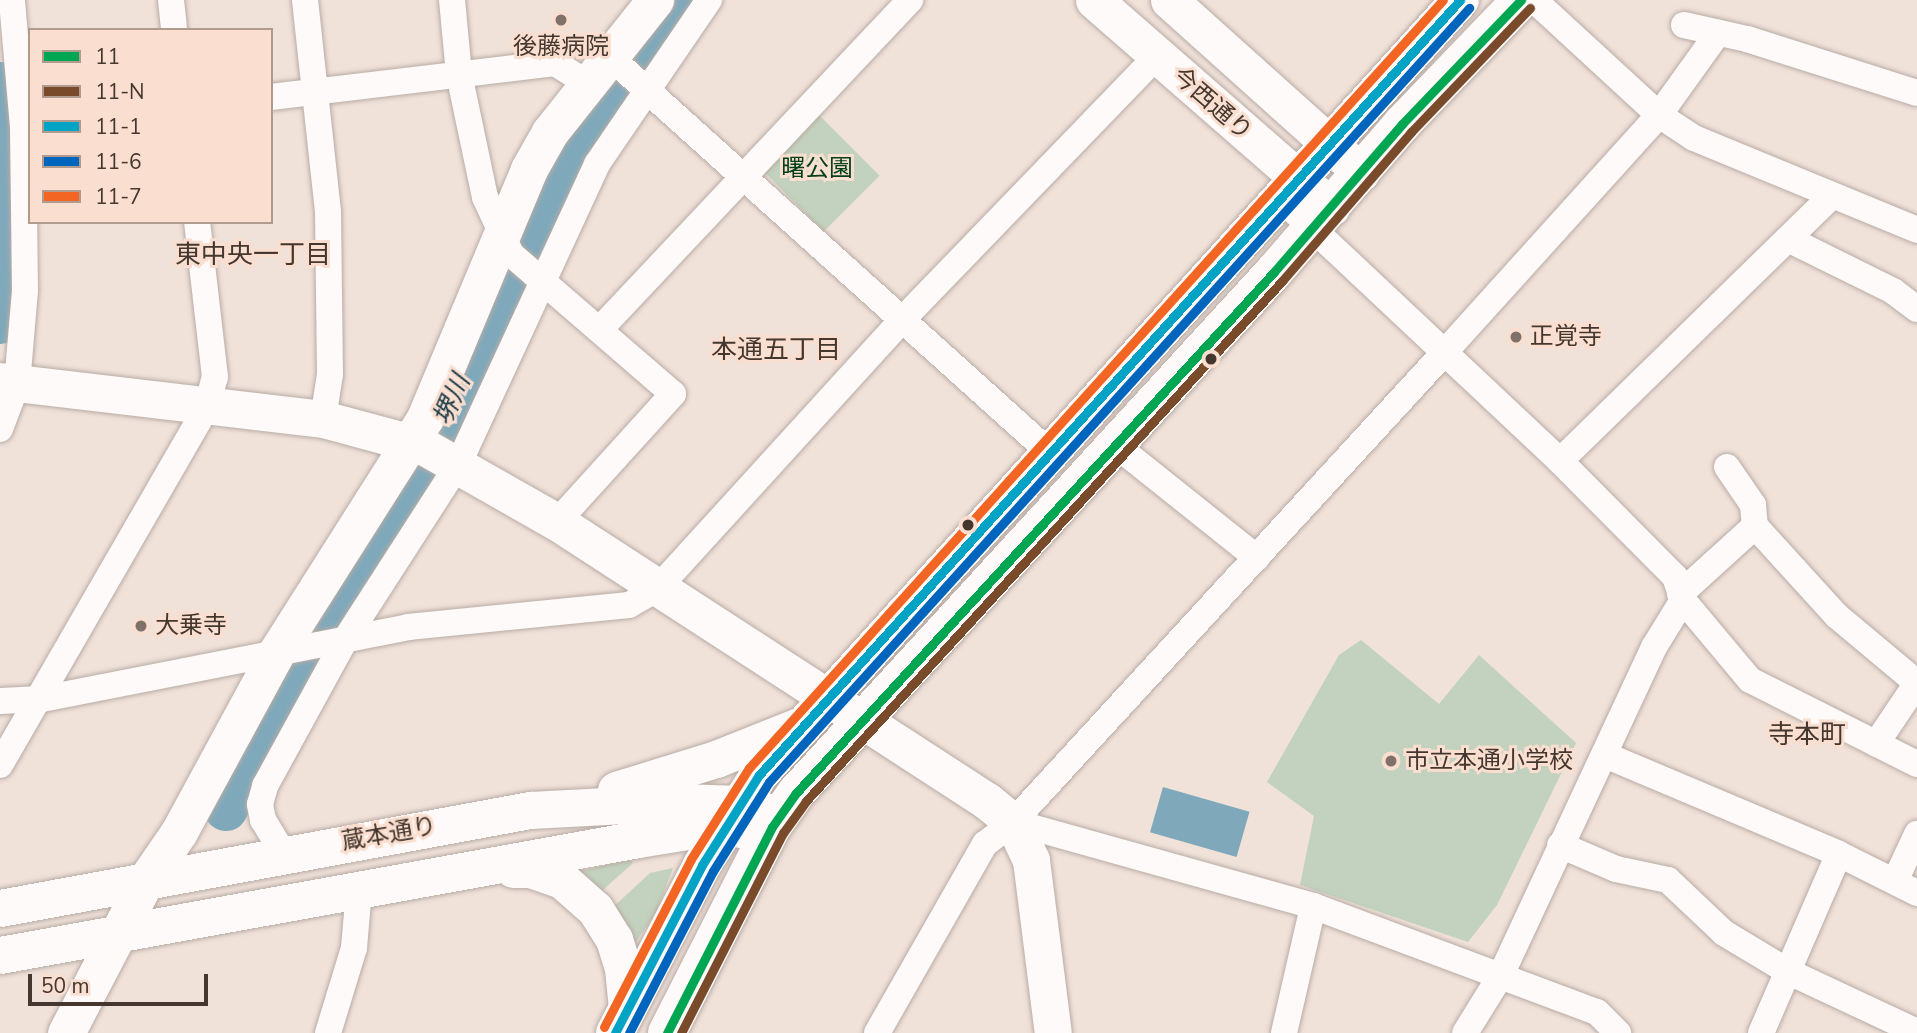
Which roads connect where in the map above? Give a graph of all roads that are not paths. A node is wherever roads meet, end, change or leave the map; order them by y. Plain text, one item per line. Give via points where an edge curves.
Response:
1 (12, 0) edge
2 (171, 0) edge
3 (305, 0) edge
4 (452, 0) edge
5 (655, 0) edge
6 (709, 0) edge
7 (910, 0) edge
8 (1094, 0) edge
9 (1460, 0) edge
10 (1521, 0) edge
11 (1534, 0) edge
12 (1181, 4) edge
13 (1684, 25) dead end
14 (174, 28) edge
15 (1718, 33) junction
16 (1157, 55) junction
17 (459, 74) junction
18 (621, 76) junction
19 (314, 92) junction
20 (1917, 93) edge
21 (273, 97) edge
22 (1659, 115) junction
23 (18, 127) edge
24 (1328, 145) junction
25 (1361, 172) junction
26 (743, 175) junction
27 (1289, 188) junction
28 (1832, 196) junction
29 (1322, 218) junction
30 (1914, 220) edge
31 (197, 224) edge
32 (1788, 239) junction
33 (507, 246) junction
34 (538, 279) junction
35 (1917, 309) edge
36 (902, 320) junction
37 (601, 328) junction
38 (1443, 354) junction
39 (9, 383) edge
40 (207, 406) junction
41 (323, 419) junction
42 (0, 429) edge
43 (1114, 443) junction
44 (1048, 451) junction
45 (434, 453) junction
46 (1560, 461) junction
47 (1727, 467) dead end
48 (557, 522) junction
49 (1755, 526) junction
50 (1257, 558) junction
51 (658, 588) junction
52 (1681, 597) junction
53 (338, 642) junction
54 (282, 653) junction
55 (42, 699) junction
56 (0, 701) edge
57 (814, 711) junction
58 (860, 720) junction
59 (1876, 744) junction
60 (1605, 755) junction
61 (1917, 764) edge
62 (0, 765) edge
63 (530, 810) junction
64 (732, 814) junction
65 (1013, 822) junction
66 (774, 825) junction
67 (1917, 834) edge
68 (1560, 845) junction
69 (283, 853) junction
70 (1839, 854) junction
71 (479, 868) junction
72 (146, 880) junction
73 (1906, 886) edge
74 (359, 890) junction
75 (1313, 906) junction
76 (0, 908) edge
77 (116, 936) junction
78 (0, 955) edge
79 (1789, 972) junction
80 (1501, 975) junction
81 (621, 1021) edge
82 (1917, 1032) edge
83 (66, 1033) edge
84 (328, 1033) edge
85 (667, 1033) edge
86 (877, 1033) edge
87 (1053, 1033) edge
88 (1284, 1033) edge
89 (1465, 1033) edge
90 (1618, 1033) edge
91 (1761, 1033) edge

1 - 23 street
2 - 14 street
3 - 19 street
4 - 17 street
5 - 18 street
6 - 18 street
7 - 26 street
8 - 16 street, 今西通り
9 - 24 highway
10 - 25 highway
11 - 22 street
12 - 24 street, 今西通り
13 - 15 street
15 - 20 street
15 - 22 street
16 - 27 street, 今西通り
16 - 36 street
17 - 18 street via 555,63
17 - 19 street
17 - 33 street via 485,197
18 - 26 street
18 - 33 street via 529,169
18 - 34 street via 597,164
19 - 21 street
19 - 41 street via 328,212 330,374
22 - 28 street via 1694,138
22 - 38 street
23 - 39 street via 26,291
24 - 25 street, 今西通り
24 - 27 highway
25 - 29 highway
26 - 36 street
26 - 37 street
27 - 29 street, 今西通り
27 - 44 highway
28 - 30 street
28 - 32 street
29 - 38 street
29 - 43 highway
31 - 40 street via 215,377
32 - 35 street
32 - 46 street
33 - 34 street
33 - 45 street via 425,418
34 - 37 street
34 - 45 street
36 - 44 street
36 - 51 street
37 - 48 street via 673,394
38 - 46 street
38 - 50 street
39 - 40 street
39 - 42 street
40 - 41 street
40 - 55 street
41 - 45 street
43 - 50 street
43 - 58 highway
44 - 57 highway
45 - 48 street
45 - 53 street
45 - 54 street
46 - 52 street via 1675,577
47 - 49 street via 1753,505
48 - 51 street
49 - 52 street
49 - 59 street via 1837,617 1917,683
50 - 65 street
51 - 53 street via 629,605 408,627
51 - 57 street
52 - 59 street via 1750,680
52 - 60 street
53 - 54 street
53 - 69 street via 260,804 263,820
54 - 55 street
54 - 72 street via 179,832
55 - 56 street
55 - 62 street
57 - 58 street
57 - 63 street via 716,759 630,787
57 - 64 highway
58 - 65 street
58 - 66 highway
59 - 61 street
60 - 68 street
60 - 70 street
63 - 64 street, 蔵本通り via 632,802
63 - 69 street, 蔵本通り
64 - 66 street, 蔵本通り
64 - 71 street, 蔵本通り
64 - 81 highway
65 - 75 street
65 - 86 street via 985,844
65 - 87 street via 1031,860
66 - 85 highway
67 - 73 street
68 - 79 street via 1616,869 1668,880 1724,933
68 - 80 street
69 - 72 street, 蔵本通り
70 - 73 street
70 - 79 street
71 - 74 street, 蔵本通り
71 - 81 street via 530,869 562,880 595,909 614,939 623,968
72 - 76 street, 蔵本通り
72 - 77 street
74 - 77 street, 蔵本通り
74 - 84 street via 354,948
75 - 80 street
75 - 88 street
77 - 78 street, 蔵本通り
77 - 83 street
79 - 82 street
79 - 91 street
80 - 89 street
80 - 90 street via 1597,1012

